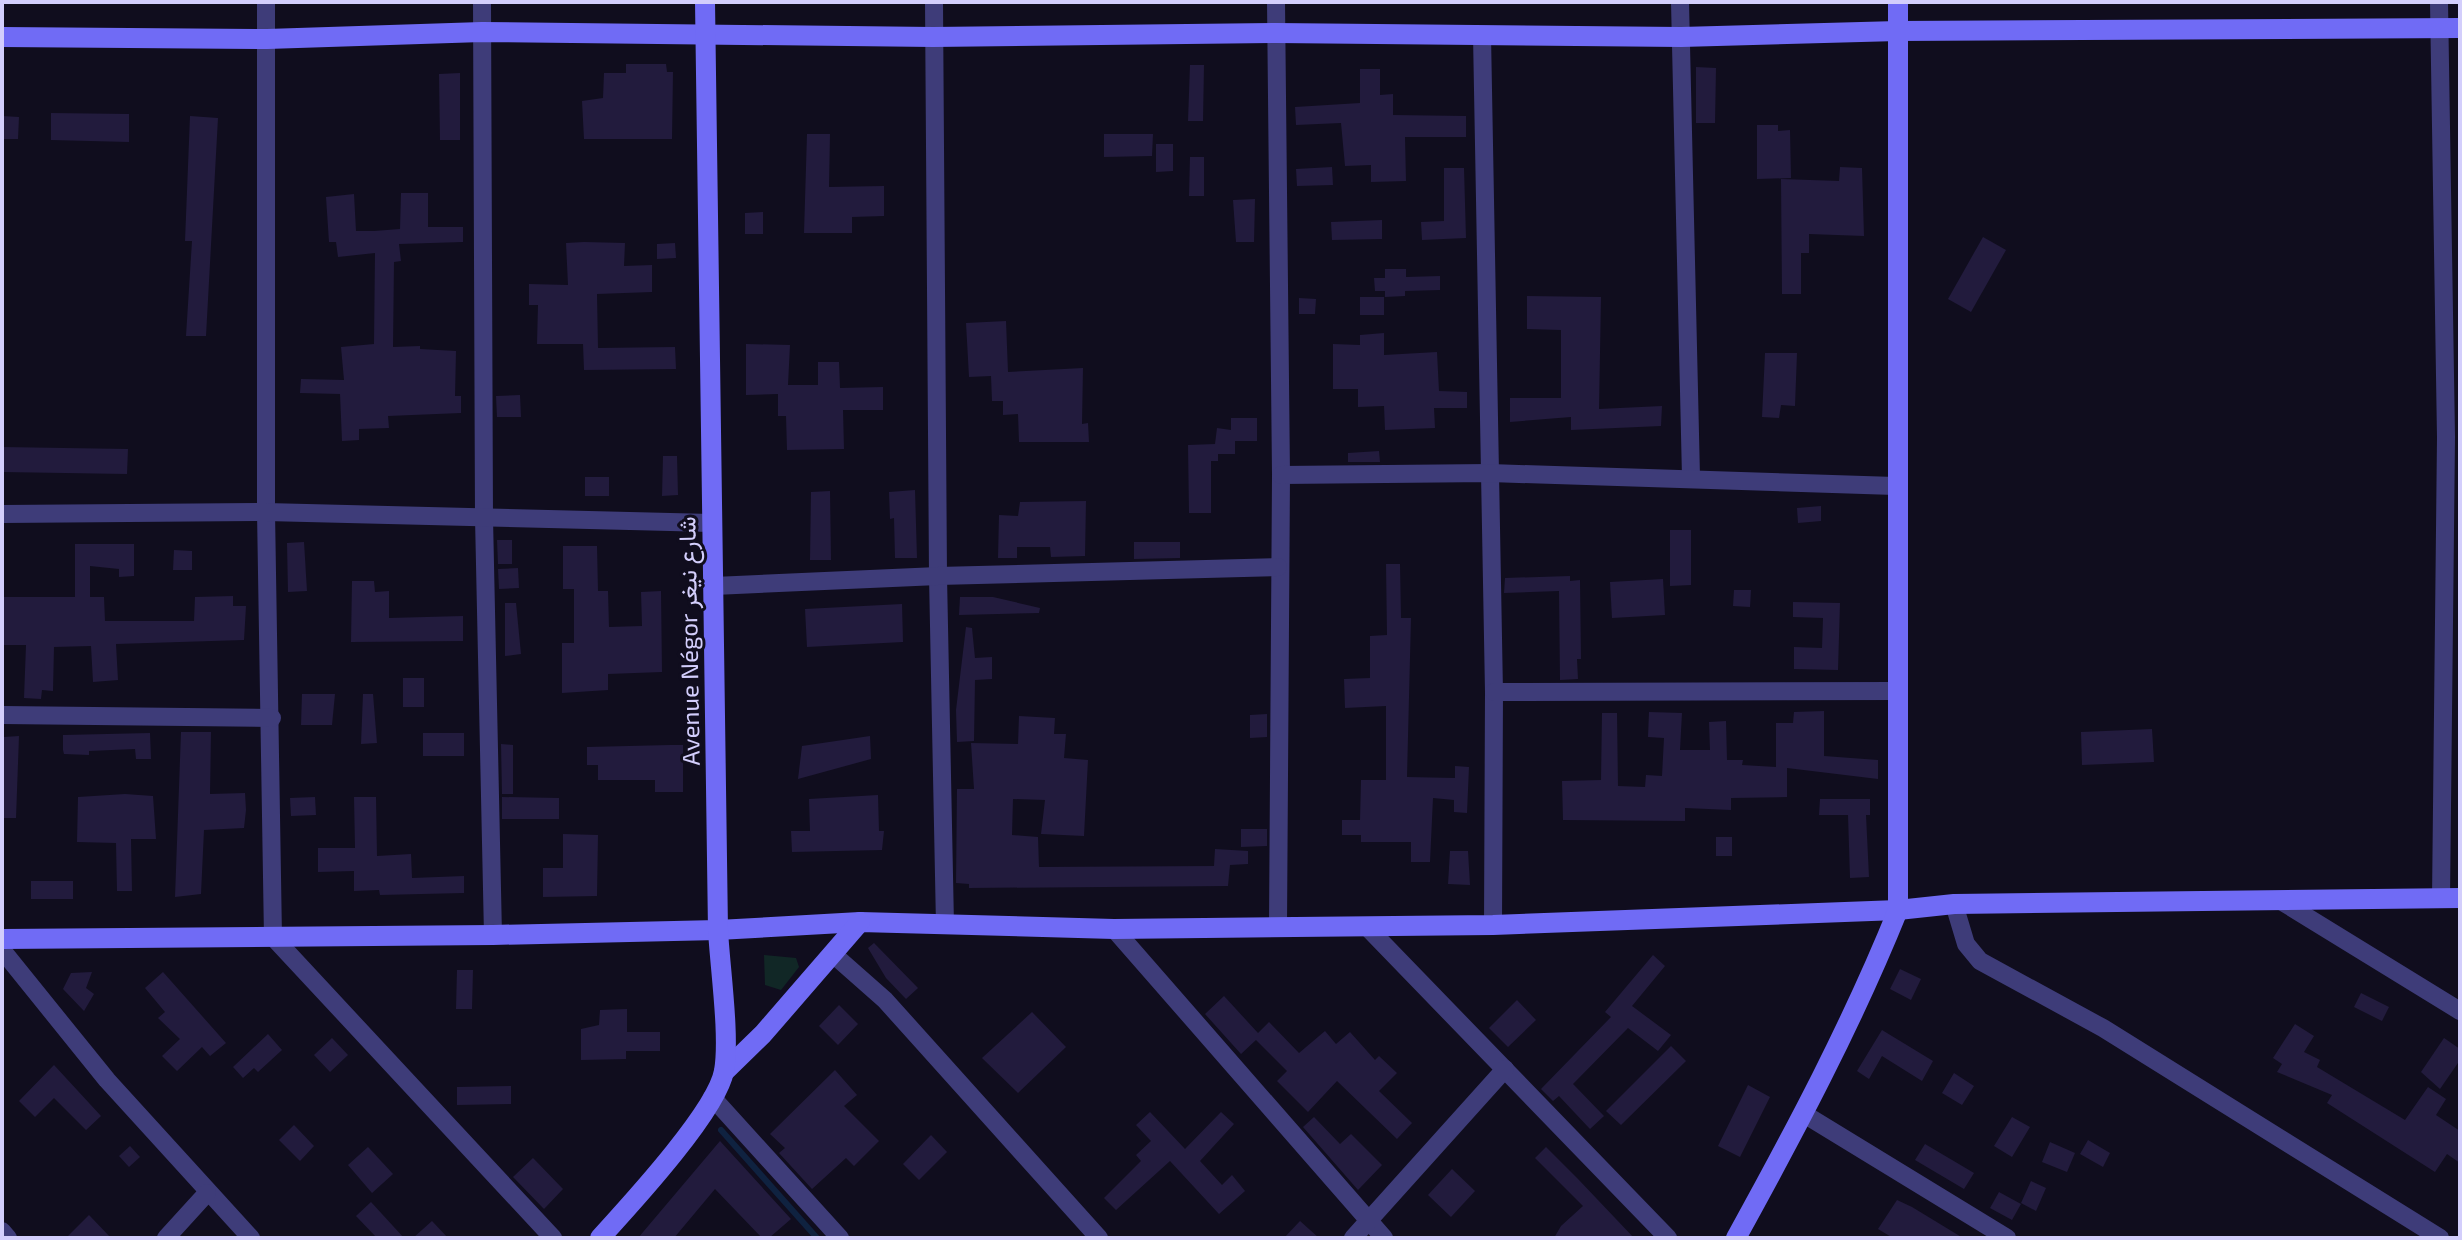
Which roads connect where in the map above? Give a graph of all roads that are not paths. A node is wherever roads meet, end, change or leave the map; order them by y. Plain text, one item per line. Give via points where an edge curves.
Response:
1 (266, 2) edge
2 (482, 2) edge
3 (705, 2) edge
4 (934, 2) edge
5 (1276, 2) edge
6 (1680, 2) edge
7 (1898, 2) edge
8 (2439, 2) edge
9 (2450, 29) edge
10 (1898, 31) junction
11 (482, 32) junction
12 (705, 33) junction
13 (1276, 33) junction
14 (1482, 35) junction
15 (2, 37) edge
16 (933, 37) junction
17 (1681, 37) junction
18 (267, 39) junction
19 (2453, 437) edge
20 (1490, 473) junction
21 (1281, 475) junction
22 (1691, 477) junction
23 (1895, 486) junction
24 (266, 512) junction
25 (2, 514) edge
26 (484, 518) junction
27 (711, 523) junction
28 (1278, 567) junction
29 (938, 576) junction
30 (714, 586) junction
31 (1896, 691) junction
32 (1494, 692) junction
33 (2, 715) edge
34 (272, 718) junction
35 (2451, 898) edge
36 (2281, 901) junction
37 (1954, 904) junction
38 (1898, 910) junction
39 (860, 922) junction
40 (945, 925) junction
41 (1493, 925) junction
42 (1278, 926) junction
43 (1366, 926) junction
44 (1114, 929) junction
45 (718, 930) junction
46 (493, 935) junction
47 (273, 937) junction
48 (2, 939) edge
49 (2, 950) edge
50 (834, 955) junction
51 (2460, 1011) edge
52 (1505, 1069) junction
53 (724, 1072) junction
54 (712, 1097) junction
55 (1804, 1114) junction
56 (207, 1193) junction
57 (1368, 1221) junction
58 (2, 1231) edge
59 (8, 1238) edge
60 (166, 1238) edge
61 (251, 1238) edge
62 (553, 1238) edge
63 (600, 1238) edge
64 (840, 1238) edge
65 (1099, 1238) edge
66 (1353, 1238) edge
67 (1384, 1238) edge
68 (1668, 1238) edge
69 (1736, 1238) edge
70 (2007, 1238) edge
71 (2440, 1238) edge

1 - 18 street
2 - 11 street
3 - 12 street, Avenue Négor شارع نيغر
4 - 16 street
5 - 13 street
6 - 17 street
7 - 10 street
8 - 9 street
9 - 10 street
9 - 19 street
10 - 17 street
10 - 23 street
11 - 12 street
11 - 18 street
11 - 26 street
12 - 16 street
12 - 27 street, Avenue Négor شارع نيغر
13 - 14 street
13 - 16 street
13 - 21 street
14 - 17 street
14 - 20 street
15 - 18 street
16 - 29 street
17 - 22 street
18 - 24 street
19 - 35 street
20 - 21 street
20 - 22 street
20 - 32 street
21 - 28 street
22 - 23 street
23 - 31 street
24 - 25 street
24 - 26 street
24 - 34 street
26 - 27 street
26 - 46 street
27 - 30 street, Avenue Négor شارع نيغر
28 - 29 street
28 - 42 street
29 - 30 street
29 - 40 street
30 - 45 street, Avenue Négor شارع نيغر
31 - 32 street
31 - 38 street
32 - 41 street
33 - 34 street
34 - 47 street
35 - 36 street
36 - 37 street
36 - 51 street
37 - 38 street
37 - 71 street via 1966,944 1980,961 2103,1028
38 - 41 street
38 - 55 street
39 - 40 street
39 - 45 street
39 - 50 street
40 - 44 street
41 - 43 street
42 - 43 street
42 - 44 street
43 - 52 street
44 - 57 street
45 - 46 street
45 - 53 street, Avenue Négor شارع نيغر
46 - 47 street
47 - 48 street
47 - 62 street
49 - 56 street
50 - 53 street
50 - 65 street via 885,1000
52 - 57 street
52 - 68 street
53 - 54 street, Avenue Négor شارع نيغر
54 - 63 street, Avenue Négor شارع نيغر via 680,1145
54 - 64 street
55 - 69 street
55 - 70 street
56 - 60 street
56 - 61 street
57 - 66 street
57 - 67 street
58 - 59 street

